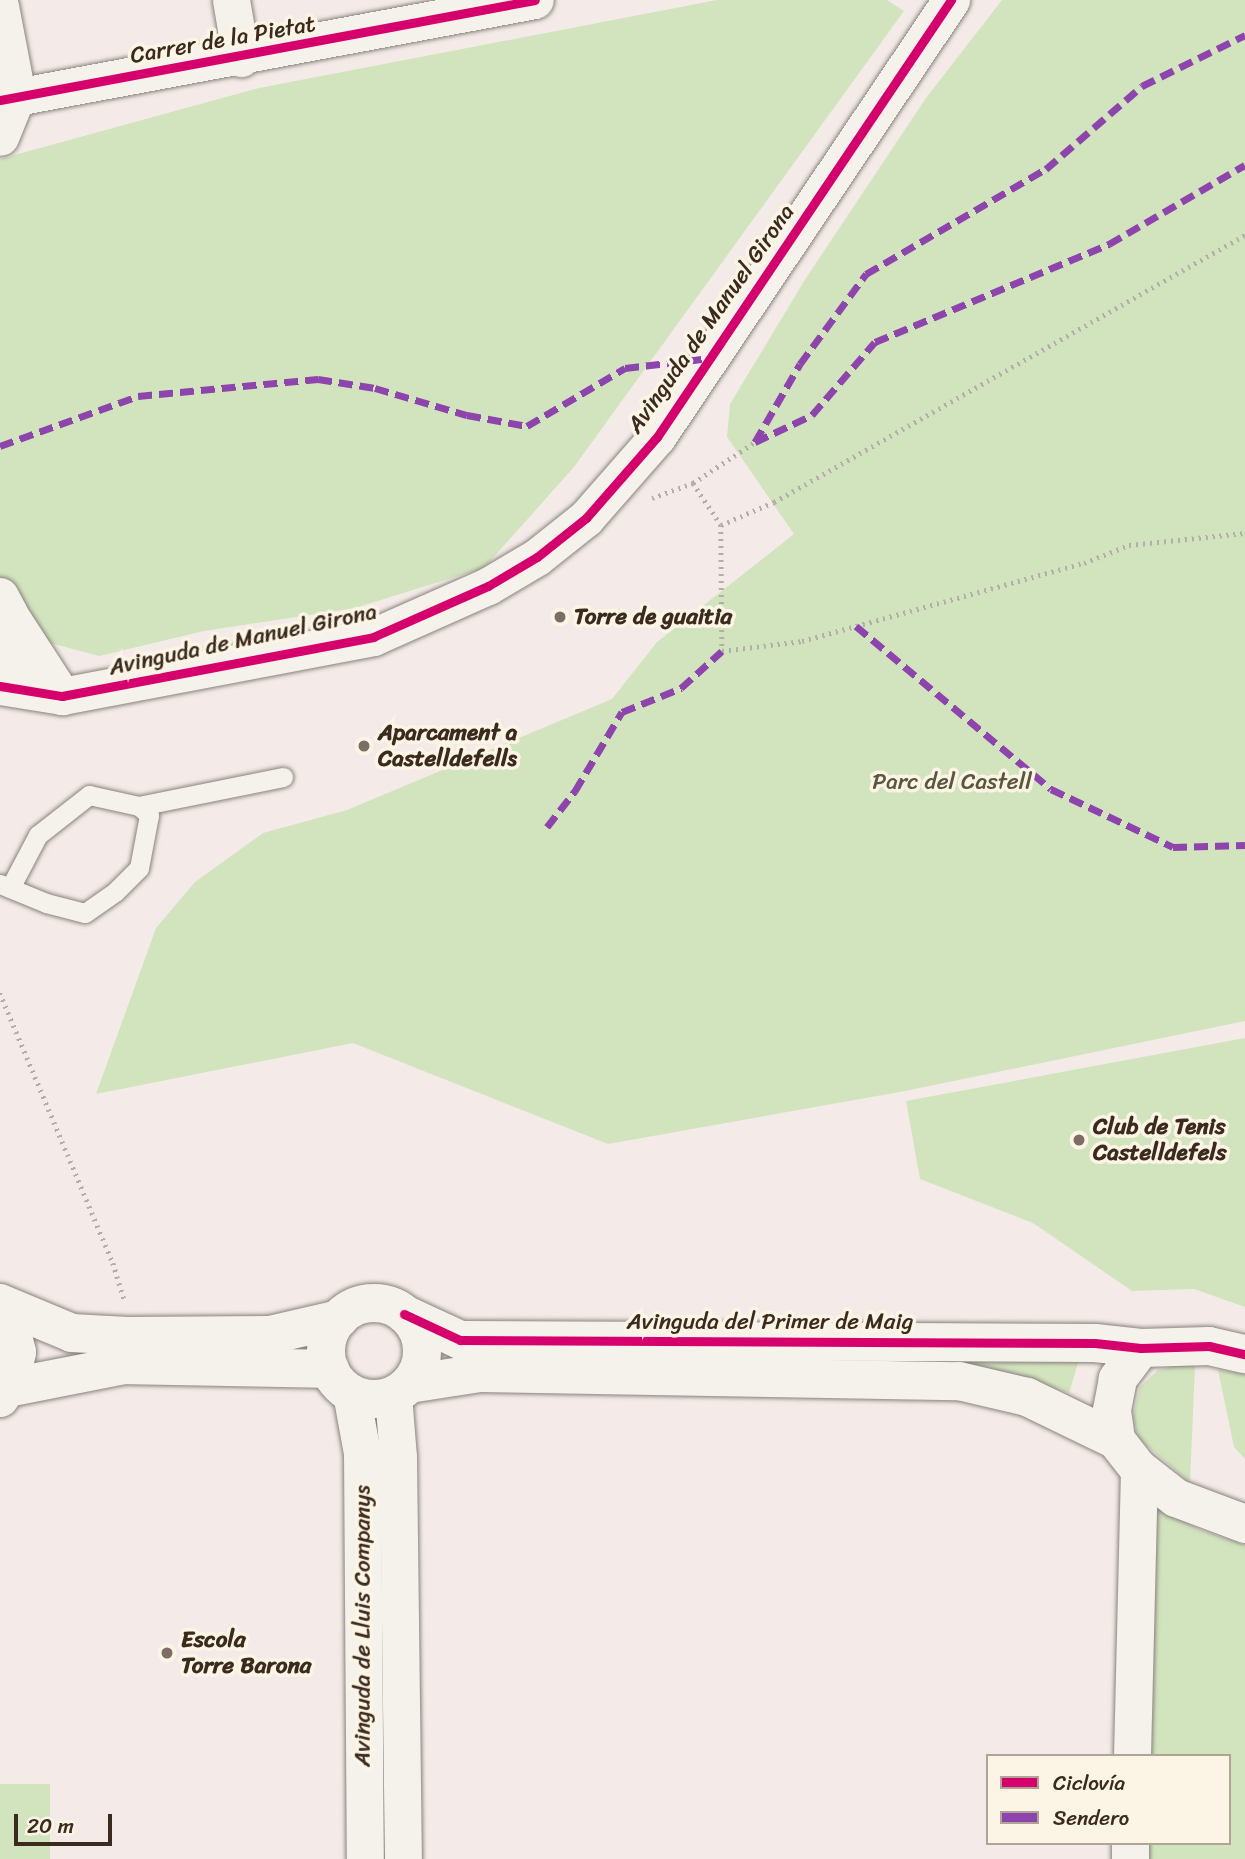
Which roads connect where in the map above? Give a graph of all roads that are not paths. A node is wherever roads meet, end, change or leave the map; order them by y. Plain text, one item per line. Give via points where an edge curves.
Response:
1 (231, 0) edge
2 (951, 0) edge
3 (514, 2) edge
4 (0, 6) edge
5 (241, 58) junction
6 (8, 98) edge
7 (0, 137) edge
8 (4, 606) edge
9 (0, 674) edge
10 (0, 686) edge
11 (62, 696) junction
12 (284, 776) dead end
13 (139, 806) junction
14 (5, 886) edge
15 (0, 1305) edge
16 (404, 1314) junction
17 (339, 1319) junction
18 (1140, 1348) junction
19 (1245, 1354) edge
20 (340, 1381) junction
21 (401, 1389) junction
22 (3, 1393) edge
23 (1115, 1440) junction
24 (1139, 1469) junction
25 (1245, 1524) edge
26 (1132, 1754) edge
27 (365, 1859) edge
28 (403, 1859) edge

1 - 5 street
2 - 11 street, Avinguda de Manuel Girona via 657,437 586,518 537,557 488,586 373,636
3 - 5 street, Carrer de la Pietat
4 - 6 street
5 - 6 street, Carrer de la Pietat
6 - 7 street
8 - 9 street via 9,662
8 - 11 street
10 - 11 street, Avinguda de Manuel Girona
12 - 13 lane
13 - 14 lane via 89,795 38,835
13 - 14 lane via 149,815 139,868 116,892 85,912
15 - 17 street via 72,1333 127,1336 270,1335
15 - 22 street via 17,1352
16 - 17 street via 391,1306 368,1303
16 - 18 street, Avinguda del Primer de Maig via 460,1340 1096,1343
16 - 21 street via 417,1328 422,1347 419,1367
17 - 20 street via 327,1343
18 - 19 street, Avinguda del Primer de Maig via 1209,1346
18 - 23 street via 1118,1379 1112,1411
20 - 21 street via 372,1399
20 - 22 street via 124,1365
20 - 27 street, Avinguda de Lluis Companys via 362,1453
21 - 23 street via 480,1373 960,1381 1027,1397
21 - 28 street, Avinguda de Lluis Companys
23 - 24 street
24 - 25 street via 1176,1498
24 - 26 street

